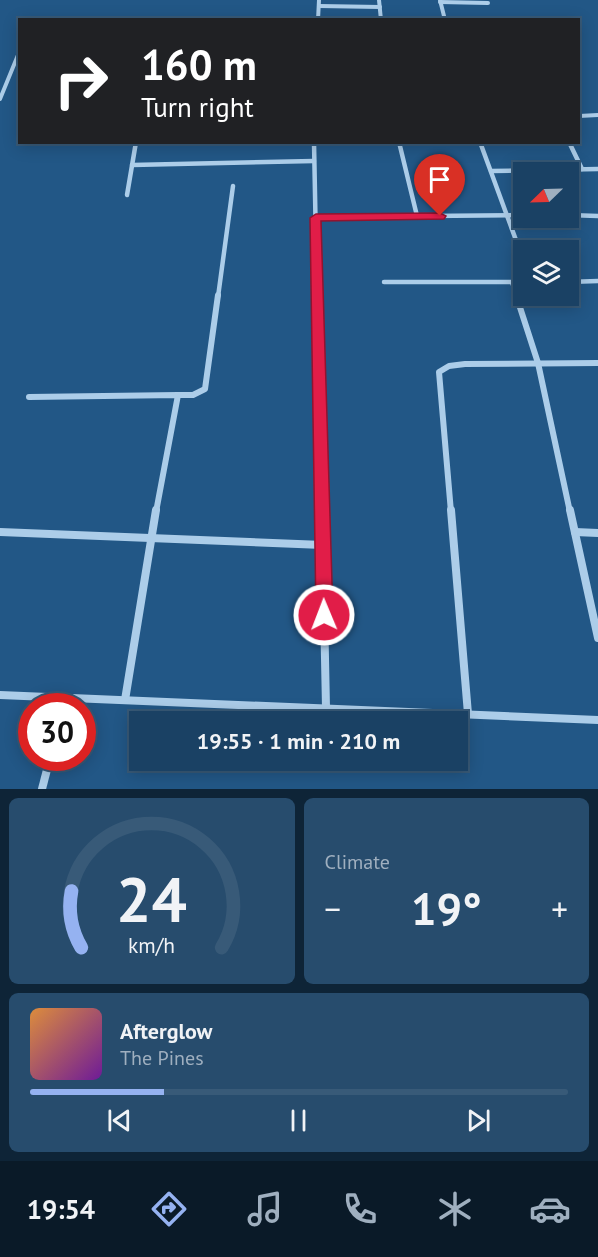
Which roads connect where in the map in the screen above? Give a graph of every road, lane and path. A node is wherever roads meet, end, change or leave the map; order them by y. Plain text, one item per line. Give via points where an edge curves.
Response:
1 (319, 0) edge
2 (379, 0) edge
3 (440, 1) edge
4 (488, 3) dead end
5 (319, 6) junction
6 (380, 7) junction
7 (318, 18) edge
8 (381, 18) edge
9 (444, 18) edge
10 (18, 55) dead end
11 (17, 64) edge
12 (0, 99) edge
13 (598, 115) edge
14 (580, 116) edge
15 (136, 144) edge
16 (314, 144) edge
17 (399, 144) edge
18 (481, 144) edge
19 (570, 144) edge
20 (314, 161) junction
21 (132, 165) junction
22 (582, 169) junction
23 (598, 169) edge
24 (491, 171) junction
25 (233, 186) dead end
26 (127, 195) dead end
27 (509, 215) junction
28 (513, 215) edge
29 (579, 215) edge
30 (417, 216) junction
31 (598, 216) edge
32 (316, 218) junction
33 (517, 240) edge
34 (598, 281) edge
35 (384, 282) dead end
36 (512, 282) joint
37 (579, 282) edge
38 (538, 363) junction
39 (598, 363) edge
40 (178, 396) junction
41 (28, 397) dead end
42 (0, 532) edge
43 (575, 532) junction
44 (598, 533) edge
45 (151, 538) junction
46 (323, 544) junction
47 (598, 638) edge
48 (0, 695) edge
49 (18, 697) edge
50 (125, 700) junction
51 (96, 701) edge
52 (326, 708) junction
53 (397, 711) edge
54 (468, 711) edge
55 (468, 714) edge
56 (598, 720) edge
57 (47, 771) edge
58 (42, 789) edge

1 - 5 street
2 - 6 street
3 - 4 street
3 - 9 street
5 - 6 street
5 - 7 street
6 - 8 street
10 - 11 street
11 - 12 street
13 - 14 street
15 - 21 street
16 - 20 street
17 - 30 street
18 - 24 street
19 - 22 street
20 - 21 street
20 - 32 street
21 - 26 street
22 - 23 street
22 - 24 street
24 - 27 street
25 - 40 street via 205,389
27 - 28 street
27 - 30 street
27 - 33 street
29 - 31 street
30 - 32 street
32 - 46 street
34 - 37 street
35 - 36 street
36 - 38 street
38 - 39 street
38 - 43 street
38 - 54 street via 457,365 439,372
40 - 41 street
40 - 45 street
42 - 45 street
43 - 44 street
43 - 47 street
45 - 46 street
45 - 50 street
46 - 52 street
48 - 49 street
50 - 51 street
50 - 52 street
52 - 53 street
55 - 56 street
57 - 58 street

